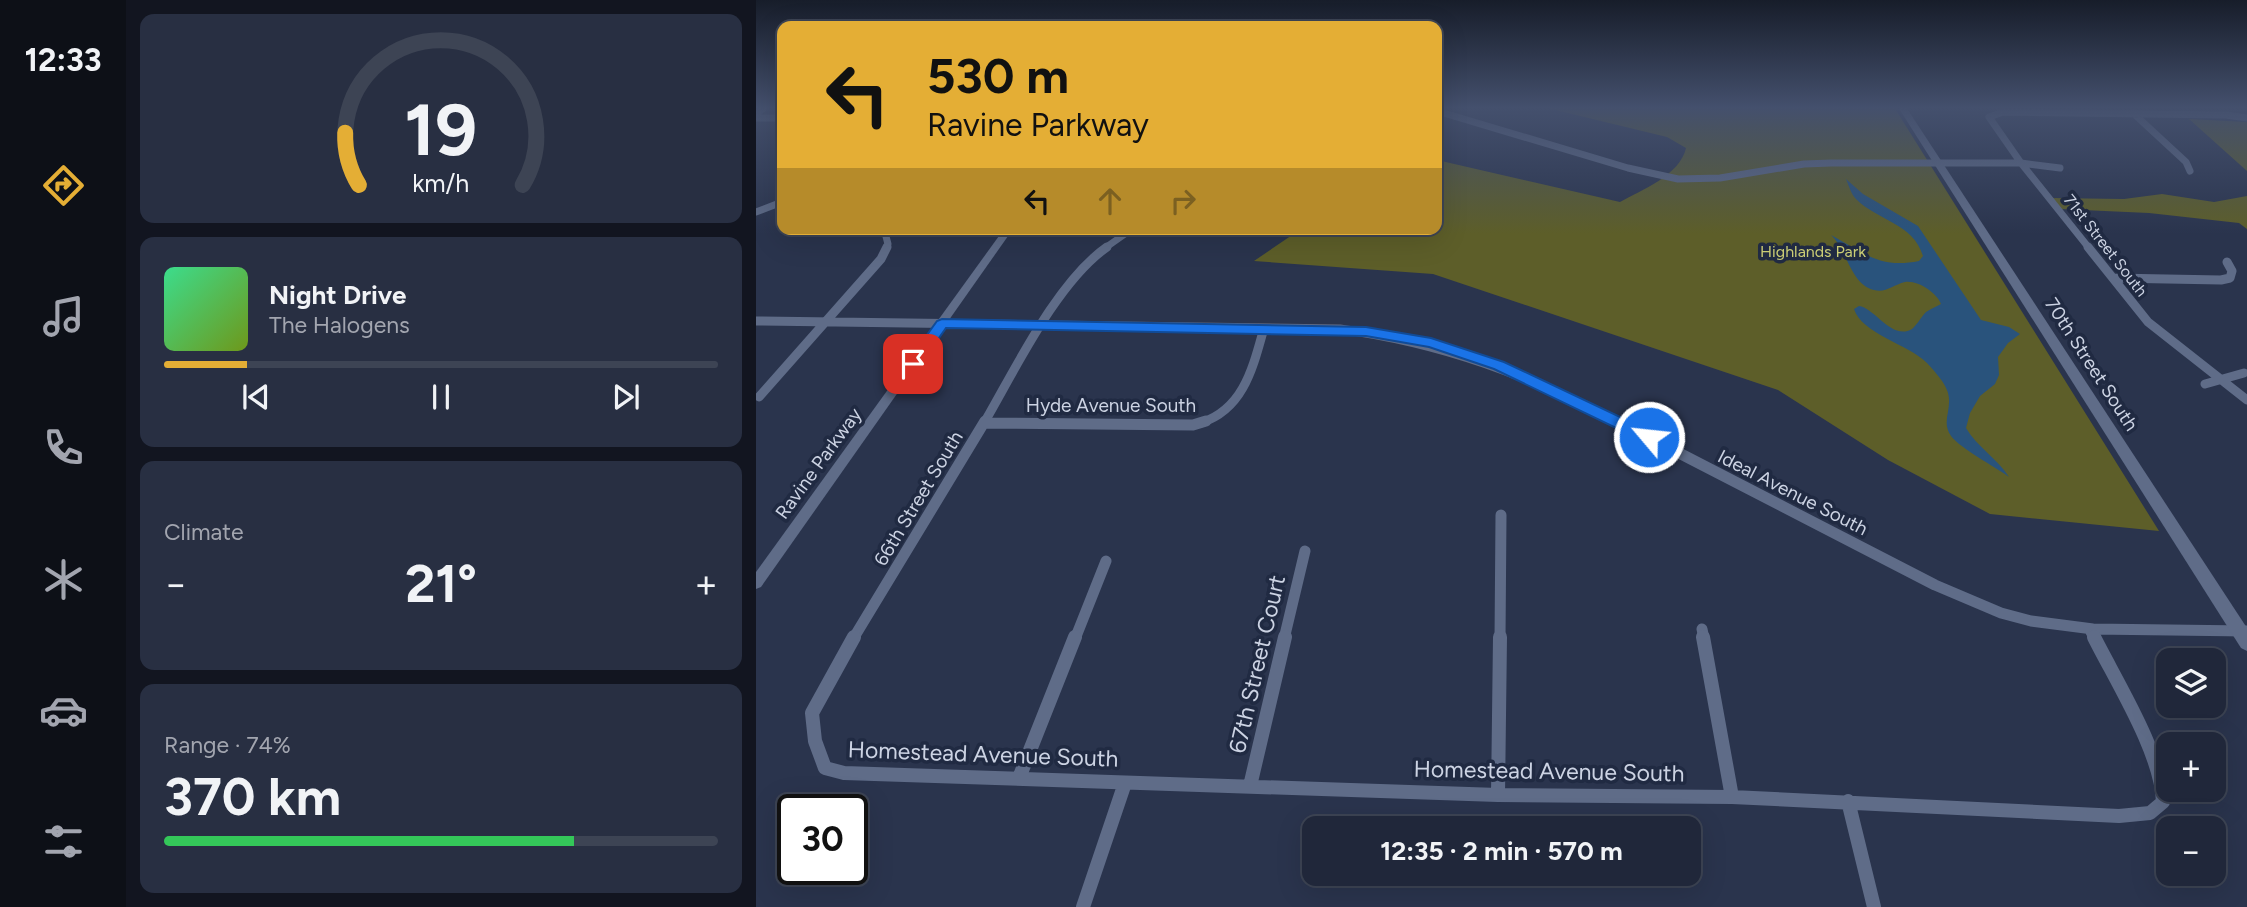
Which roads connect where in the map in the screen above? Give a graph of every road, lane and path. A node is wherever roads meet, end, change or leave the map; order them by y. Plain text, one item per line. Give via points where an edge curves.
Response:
1 (1565, 149) edge
2 (1929, 149) edge
3 (2011, 149) edge
4 (2172, 149) edge
5 (1938, 163) junction
6 (2021, 163) junction
7 (2060, 167) dead end
8 (2190, 171) dead end
9 (777, 204) edge
10 (756, 212) edge
11 (886, 235) edge
12 (1005, 235) edge
13 (1123, 235) edge
14 (2227, 261) dead end
15 (2113, 278) junction
16 (756, 321) edge
17 (826, 322) junction
18 (942, 324) junction
19 (1041, 325) junction
20 (1264, 328) junction
21 (2245, 373) dead end
22 (2221, 380) junction
23 (2204, 384) dead end
24 (759, 397) dead end
25 (2247, 400) edge
26 (984, 423) junction
27 (1501, 515) dead end
28 (1305, 551) dead end
29 (1106, 561) dead end
30 (756, 583) edge
31 (1702, 629) dead end
32 (2090, 630) junction
33 (2244, 635) edge
34 (825, 689) joint
35 (1019, 778) junction
36 (1125, 783) junction
37 (1250, 786) junction
38 (1498, 795) junction
39 (1732, 797) junction
40 (1848, 801) junction
41 (1083, 907) edge
42 (1874, 907) edge

1 - 5 street via 1678,179 1729,177 1804,164
2 - 5 main road, 70th Street South
3 - 6 street, 71st Street South
4 - 8 street
5 - 6 street
5 - 33 main road, 70th Street South
6 - 7 street
6 - 15 street, 71st Street South
9 - 10 street
11 - 17 street via 883,256
12 - 18 street, Ravine Parkway
13 - 19 street, 66th Street South via 1076,272
14 - 15 street via 2230,278 2221,280
15 - 22 street, 71st Street South via 2148,322
16 - 17 street, Ideal Avenue South
17 - 18 street, Ideal Avenue South
17 - 24 street
18 - 19 street, Ideal Avenue South
18 - 30 street, Ravine Parkway
19 - 20 street, Ideal Avenue South
19 - 26 street, 66th Street South
20 - 26 street, Hyde Avenue South via 1236,403 1209,422
20 - 32 street, Ideal Avenue South via 1340,329 1398,336 1499,365 1978,604 2028,620
21 - 22 street
22 - 23 street
22 - 25 street, 71st Street South
26 - 34 street, 66th Street South
27 - 38 street
28 - 37 street, 67th Street Court
29 - 35 street
31 - 39 street
32 - 33 street, Ideal Avenue South
32 - 40 street, Homestead Avenue South via 2164,786 2159,809 2119,816
34 - 35 street, Homestead Avenue South via 812,713 811,727 825,768 844,773
35 - 36 street, Homestead Avenue South
36 - 37 street, Homestead Avenue South
36 - 41 street
37 - 38 street, Homestead Avenue South
38 - 39 street, Homestead Avenue South
39 - 40 street, Homestead Avenue South
40 - 42 street

